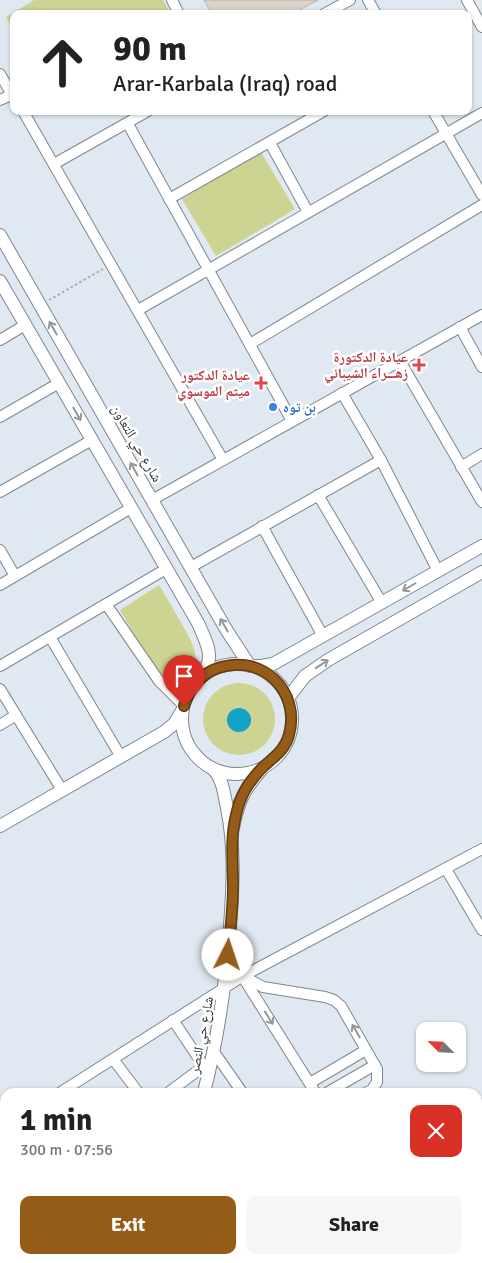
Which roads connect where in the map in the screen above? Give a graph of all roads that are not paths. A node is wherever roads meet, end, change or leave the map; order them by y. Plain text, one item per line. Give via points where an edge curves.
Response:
1 (350, 0) edge
2 (467, 0) edge
3 (331, 10) edge
4 (482, 27) edge
5 (0, 74) edge
6 (10, 91) edge
7 (482, 112) edge
8 (25, 115) edge
9 (142, 115) edge
10 (317, 115) edge
11 (435, 115) edge
12 (128, 124) junction
13 (446, 133) junction
14 (270, 142) junction
15 (54, 164) junction
16 (482, 195) edge
17 (170, 199) junction
18 (482, 205) edge
19 (308, 212) junction
20 (0, 235) edge
21 (208, 270) junction
22 (0, 281) edge
23 (138, 310) junction
24 (482, 315) edge
25 (25, 325) junction
26 (460, 327) junction
27 (0, 340) edge
28 (250, 344) junction
29 (400, 361) junction
30 (482, 367) edge
31 (59, 383) junction
32 (342, 393) junction
33 (0, 417) edge
34 (292, 421) junction
35 (92, 440) junction
36 (482, 454) edge
37 (223, 460) junction
38 (381, 460) junction
39 (461, 467) junction
40 (0, 492) edge
41 (318, 495) junction
42 (152, 500) junction
43 (482, 502) edge
44 (131, 508) junction
45 (262, 526) junction
46 (482, 546) edge
47 (0, 550) edge
48 (191, 567) junction
49 (166, 569) junction
50 (438, 571) junction
51 (482, 572) edge
52 (15, 576) junction
53 (0, 585) edge
54 (382, 603) junction
55 (106, 604) junction
56 (324, 636) junction
57 (50, 637) junction
58 (0, 666) edge
59 (250, 666) junction
60 (196, 683) junction
61 (0, 689) edge
62 (288, 698) junction
63 (184, 706) junction
64 (16, 715) junction
65 (0, 725) edge
66 (164, 732) junction
67 (185, 736) junction
68 (121, 756) junction
69 (213, 768) junction
70 (263, 768) junction
71 (62, 790) junction
72 (0, 826) edge
73 (232, 833) junction
74 (482, 850) edge
75 (446, 869) junction
76 (482, 930) edge
77 (243, 976) junction
78 (225, 987) junction
79 (173, 1020) junction
80 (366, 1050) junction
81 (214, 1052) junction
82 (112, 1059) junction
83 (376, 1065) junction
84 (206, 1070) junction
85 (310, 1083) junction
86 (67, 1088) edge
87 (135, 1088) edge
88 (176, 1088) edge
89 (204, 1088) edge
90 (239, 1088) edge
91 (313, 1088) edge
92 (335, 1088) edge
93 (373, 1088) edge

1 - 3 street
2 - 4 street
5 - 6 street
7 - 13 street
8 - 15 street
9 - 12 street
10 - 14 street
11 - 13 street
12 - 15 street
12 - 17 street
13 - 16 street
13 - 19 street
14 - 17 street
14 - 19 street
15 - 23 street
17 - 21 street
18 - 28 street
19 - 21 street
42 -> 20 main road, شارع حي التعاون
21 - 23 street
21 - 28 street
22 - 25 main road
23 - 37 street
24 - 26 street
25 - 27 street
25 - 31 main road
26 - 29 street
26 - 30 street
28 - 34 street
29 - 32 street
29 - 39 street
31 - 33 street
31 -> 35 main road
32 - 34 street
32 - 38 street
34 - 37 street
35 - 40 street
35 - 44 main road
36 - 39 street
37 - 42 street
38 - 41 street
38 - 50 street
39 - 43 street
41 - 45 street
41 - 54 street
42 - 48 main road, شارع حي التعاون
44 - 49 main road
44 - 52 street
45 - 48 street
45 - 56 street
46 - 50 main road
47 - 52 street
59 -> 48 main road, شارع حي التعاون
49 - 55 street
49 - 60 main road via 198,623 207,646 209,666
50 -> 54 main road
62 -> 51 main road via 305,676 328,660
52 - 53 street
54 - 56 main road
55 - 57 street
55 - 63 street via 158,681
56 - 59 main road via 273,664
57 - 58 street
57 - 68 street
59 - 60 main road via 227,665
59 - 62 main road via 273,678
60 - 63 main road
61 - 64 street
62 - 70 main road via 292,724 289,738 283,750
63 - 66 main road via 177,720
63 - 67 main road via 182,724
64 - 65 street
64 - 71 street
66 - 67 main road via 173,729
66 - 68 main road
67 - 69 main road via 198,758
68 - 71 main road
69 - 70 main road via 238,774
69 - 73 main road via 222,786
70 - 73 main road via 249,783 240,800
71 - 72 main road
73 - 78 main road, شارع حي النصر via 233,888
74 - 75 street
75 - 76 street
75 - 77 street
77 - 78 street
80 -> 77 street via 341,1006 334,1000 263,987
77 -> 85 street
78 - 79 street
78 - 81 main road, شارع حي النصر
79 - 82 street
79 - 84 street
80 - 83 street
80 - 85 street
81 - 84 main road, شارع حي النصر
81 - 90 street
82 - 86 street
82 - 87 street
83 - 92 street
83 - 93 street via 377,1082
84 - 88 street
84 - 89 main road, شارع حي النصر
85 - 91 street

